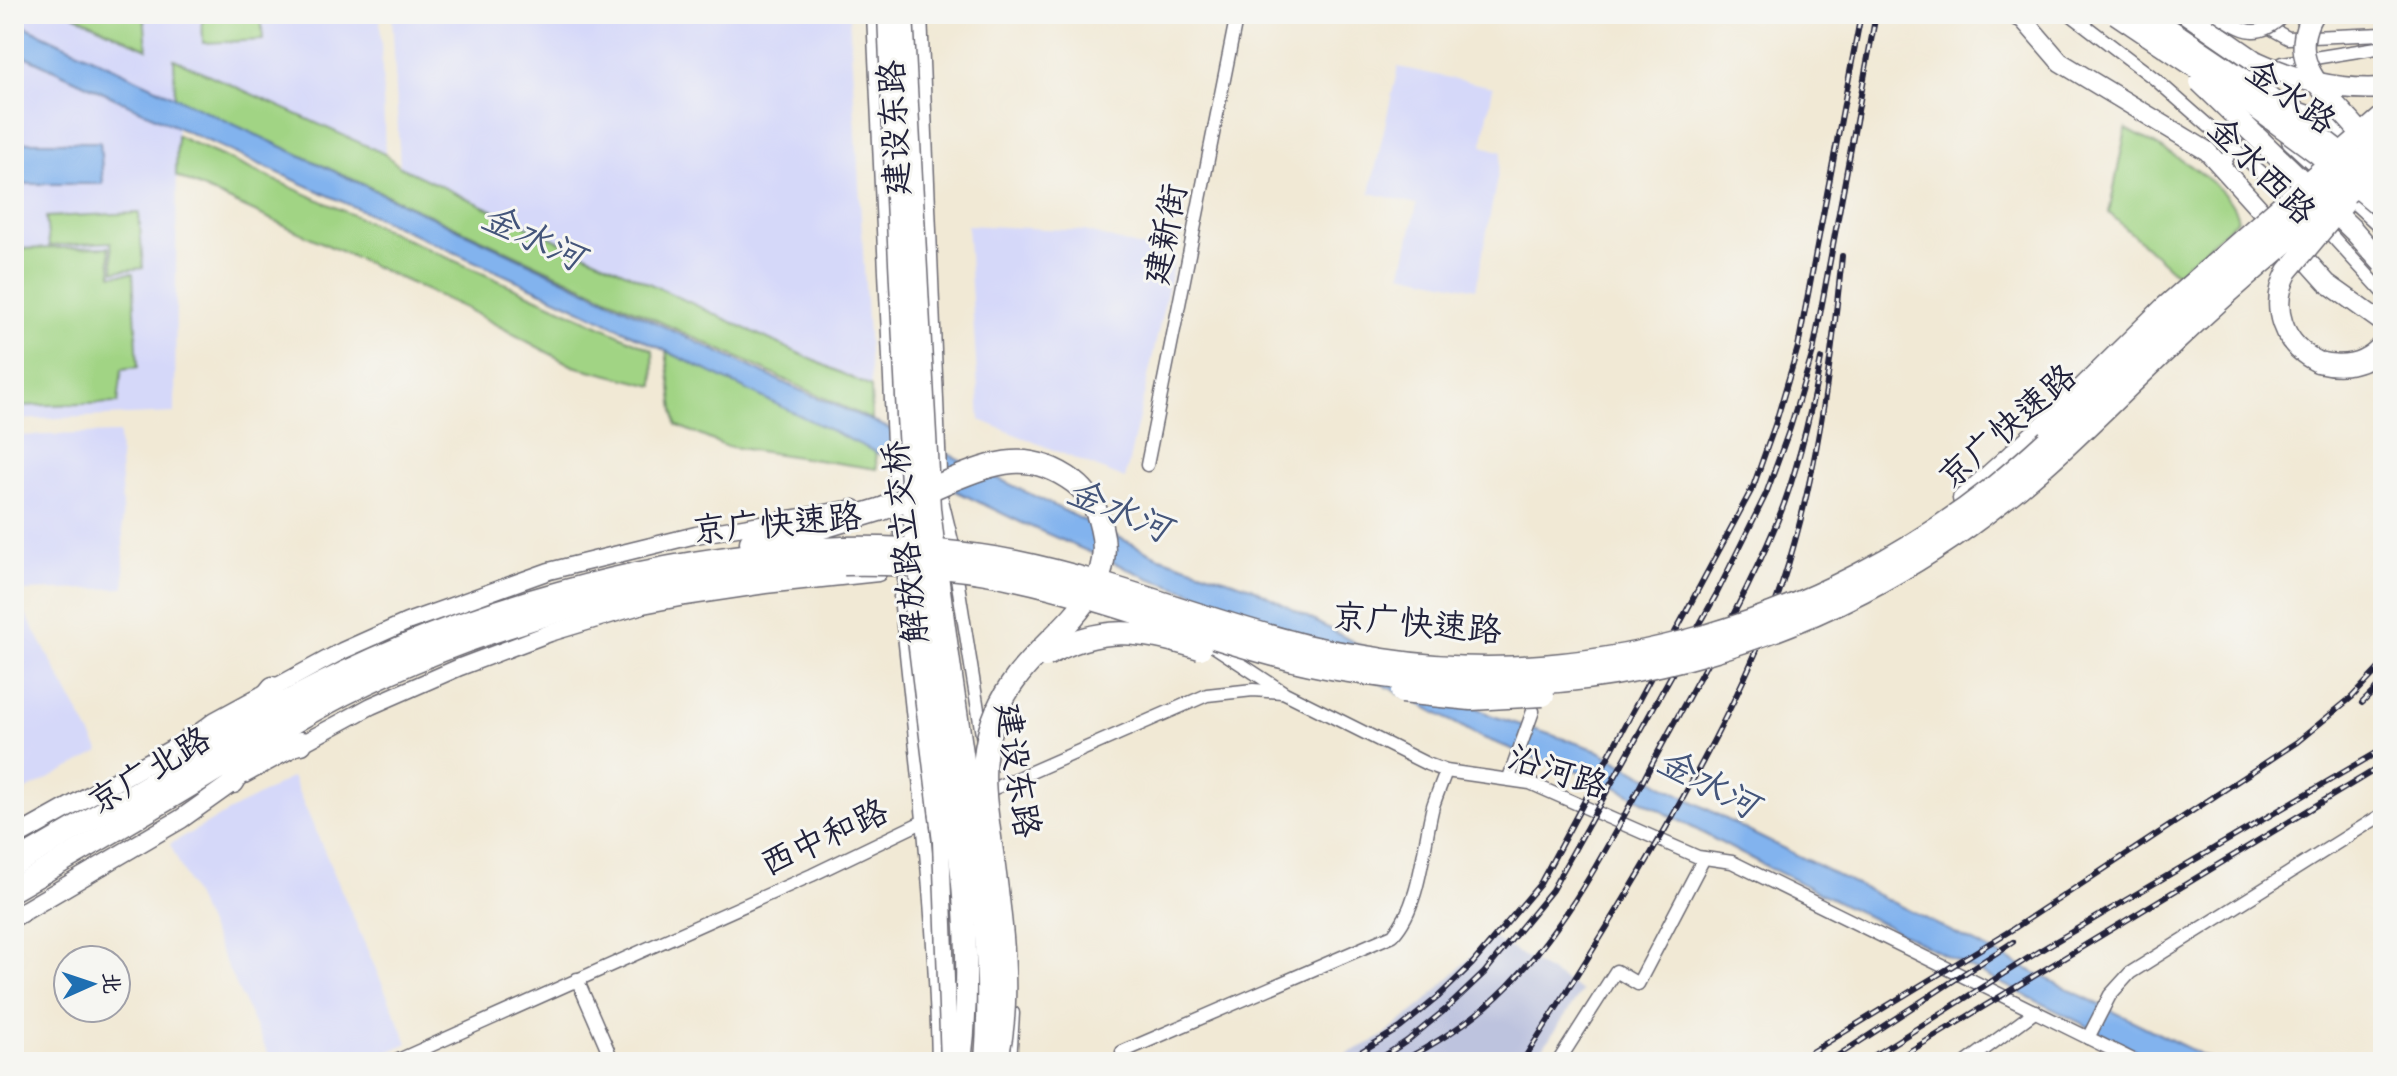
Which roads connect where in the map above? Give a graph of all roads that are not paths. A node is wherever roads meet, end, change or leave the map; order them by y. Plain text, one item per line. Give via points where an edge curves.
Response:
1 (875, 14) edge
2 (888, 14) edge
3 (903, 14) edge
4 (919, 14) edge
5 (1237, 14) edge
6 (2013, 14) edge
7 (2070, 14) edge
8 (2116, 14) edge
9 (2147, 14) edge
10 (2187, 14) edge
11 (2217, 14) edge
12 (2245, 14) edge
13 (2285, 14) edge
14 (2313, 14) edge
15 (2383, 34) edge
16 (2156, 41) junction
17 (2383, 47) edge
18 (2383, 88) edge
19 (2274, 111) junction
20 (2383, 116) edge
21 (2383, 145) edge
22 (2222, 169) junction
23 (2379, 173) edge
24 (2383, 209) edge
25 (2383, 227) edge
26 (2383, 264) edge
27 (2383, 292) edge
28 (2383, 323) edge
29 (2383, 344) edge
30 (1147, 465) dead end
31 (939, 493) junction
32 (899, 500) junction
33 (1896, 555) junction
34 (955, 558) junction
35 (906, 575) junction
36 (957, 578) junction
37 (493, 615) junction
38 (1641, 668) junction
39 (1018, 675) junction
40 (273, 688) joint
41 (1285, 693) junction
42 (314, 699) junction
43 (1533, 711) dead end
44 (189, 740) joint
45 (301, 743) junction
46 (253, 748) junction
47 (1446, 771) junction
48 (1509, 778) junction
49 (233, 782) junction
50 (991, 789) junction
51 (2383, 814) edge
52 (923, 822) junction
53 (14, 838) edge
54 (1704, 858) junction
55 (14, 864) edge
56 (14, 889) edge
57 (14, 917) edge
58 (577, 979) junction
59 (2036, 1011) junction
60 (2090, 1035) junction
61 (394, 1062) edge
62 (613, 1062) edge
63 (938, 1062) edge
64 (949, 1062) edge
65 (961, 1062) edge
66 (985, 1062) edge
67 (996, 1062) edge
68 (1010, 1062) edge
69 (1127, 1062) edge
70 (1558, 1062) edge
71 (1967, 1062) edge
72 (2137, 1062) edge

1 - 32 street, 建设东路
2 - 65 main road, 解放路立交桥, bridge via 912,511 952,799 966,953
3 - 66 main road, 解放路立交桥, bridge via 930,508 984,894
4 - 31 street, 建设东路
5 - 30 street, 建新街
6 - 22 main road, 金水西路 via 2060,62 2177,131 2207,151
7 - 27 street, bridge via 2155,79 2329,231
8 - 16 main road, 金水路, bridge
9 - 19 main road, 金水路, bridge
10 - 18 main road, bridge via 2255,61 2299,80
11 - 13 street, bridge via 2241,30 2260,31
12 - 15 street via 2288,38
14 - 23 main road, bridge via 2305,31 2306,62 2320,89 2367,141
16 - 19 main road, 金水路, bridge
16 - 26 main road, bridge
17 - 22 street via 2273,68
19 - 23 main road, 金水路, bridge
19 - 24 main road, 金水路, bridge
19 - 25 street via 2305,157
20 - 33 main road, bridge via 2166,306 1976,488
21 - 33 highway, 京广快速路, bridge via 2220,278 2033,454
22 - 28 main road, 金水西路 via 2327,283
23 - 29 main road, bridge via 2288,271 2280,313 2288,339 2318,362 2353,363
23 - 38 highway, 京广快速路, bridge via 2231,289 2043,467 1939,547 1860,593 1794,623
31 - 32 street
31 - 34 street, 建设东路
32 - 35 street
32 - 40 street via 696,535 549,571 407,622
33 - 37 highway, 京广快速路, bridge via 1827,592 1764,617 1605,659 1525,666 1423,664 1327,651 1017,562 915,549 810,549 695,564
34 - 36 street, 建设东路
34 - 41 street, 沿河路 via 1146,608
35 - 36 street
35 - 45 street via 749,587 596,618 460,667
35 - 52 street via 900,597
35 - 64 street, bridge via 941,842
36 - 50 street, 建设东路
37 - 39 highway, bridge via 525,595 557,585 816,529 882,509 988,465 1026,461 1056,470 1088,496 1097,509 1104,555 1100,578 1086,601
37 - 42 highway, 京广快速路 via 402,648
38 - 39 highway, bridge via 1607,686 1515,697 1447,698 1338,682 1175,641 1118,633 1063,645
38 - 42 highway, 京广快速路, bridge via 1525,682 1388,677 1290,659 1014,578 914,565 833,564 697,580 579,606
39 - 67 highway, bridge via 994,719 984,760 1003,970
40 - 44 highway via 241,727
41 - 47 street, 沿河路
41 - 50 street, 西中和路 via 1207,695
42 - 46 highway, 京广北路
42 - 55 highway, 京广北路
43 - 48 street
44 - 53 main road
45 - 46 highway
45 - 49 street
46 - 49 highway
46 - 56 highway, 京广北路
47 - 48 street, 沿河路
47 - 69 street via 1412,902 1393,935 1122,1052
48 - 54 street, 沿河路
49 - 57 main road via 181,819
50 - 52 street, 西中和路
50 - 68 street, 建设东路 via 1011,948
51 - 60 street via 2130,973 2110,995
52 - 58 street, 西中和路
52 - 63 street
54 - 59 street, 沿河路 via 1732,862
54 - 70 street via 1638,984 1616,971
58 - 61 street, 西中和路
58 - 62 street
59 - 60 street, 沿河路
59 - 71 street
60 - 72 street, 沿河路

